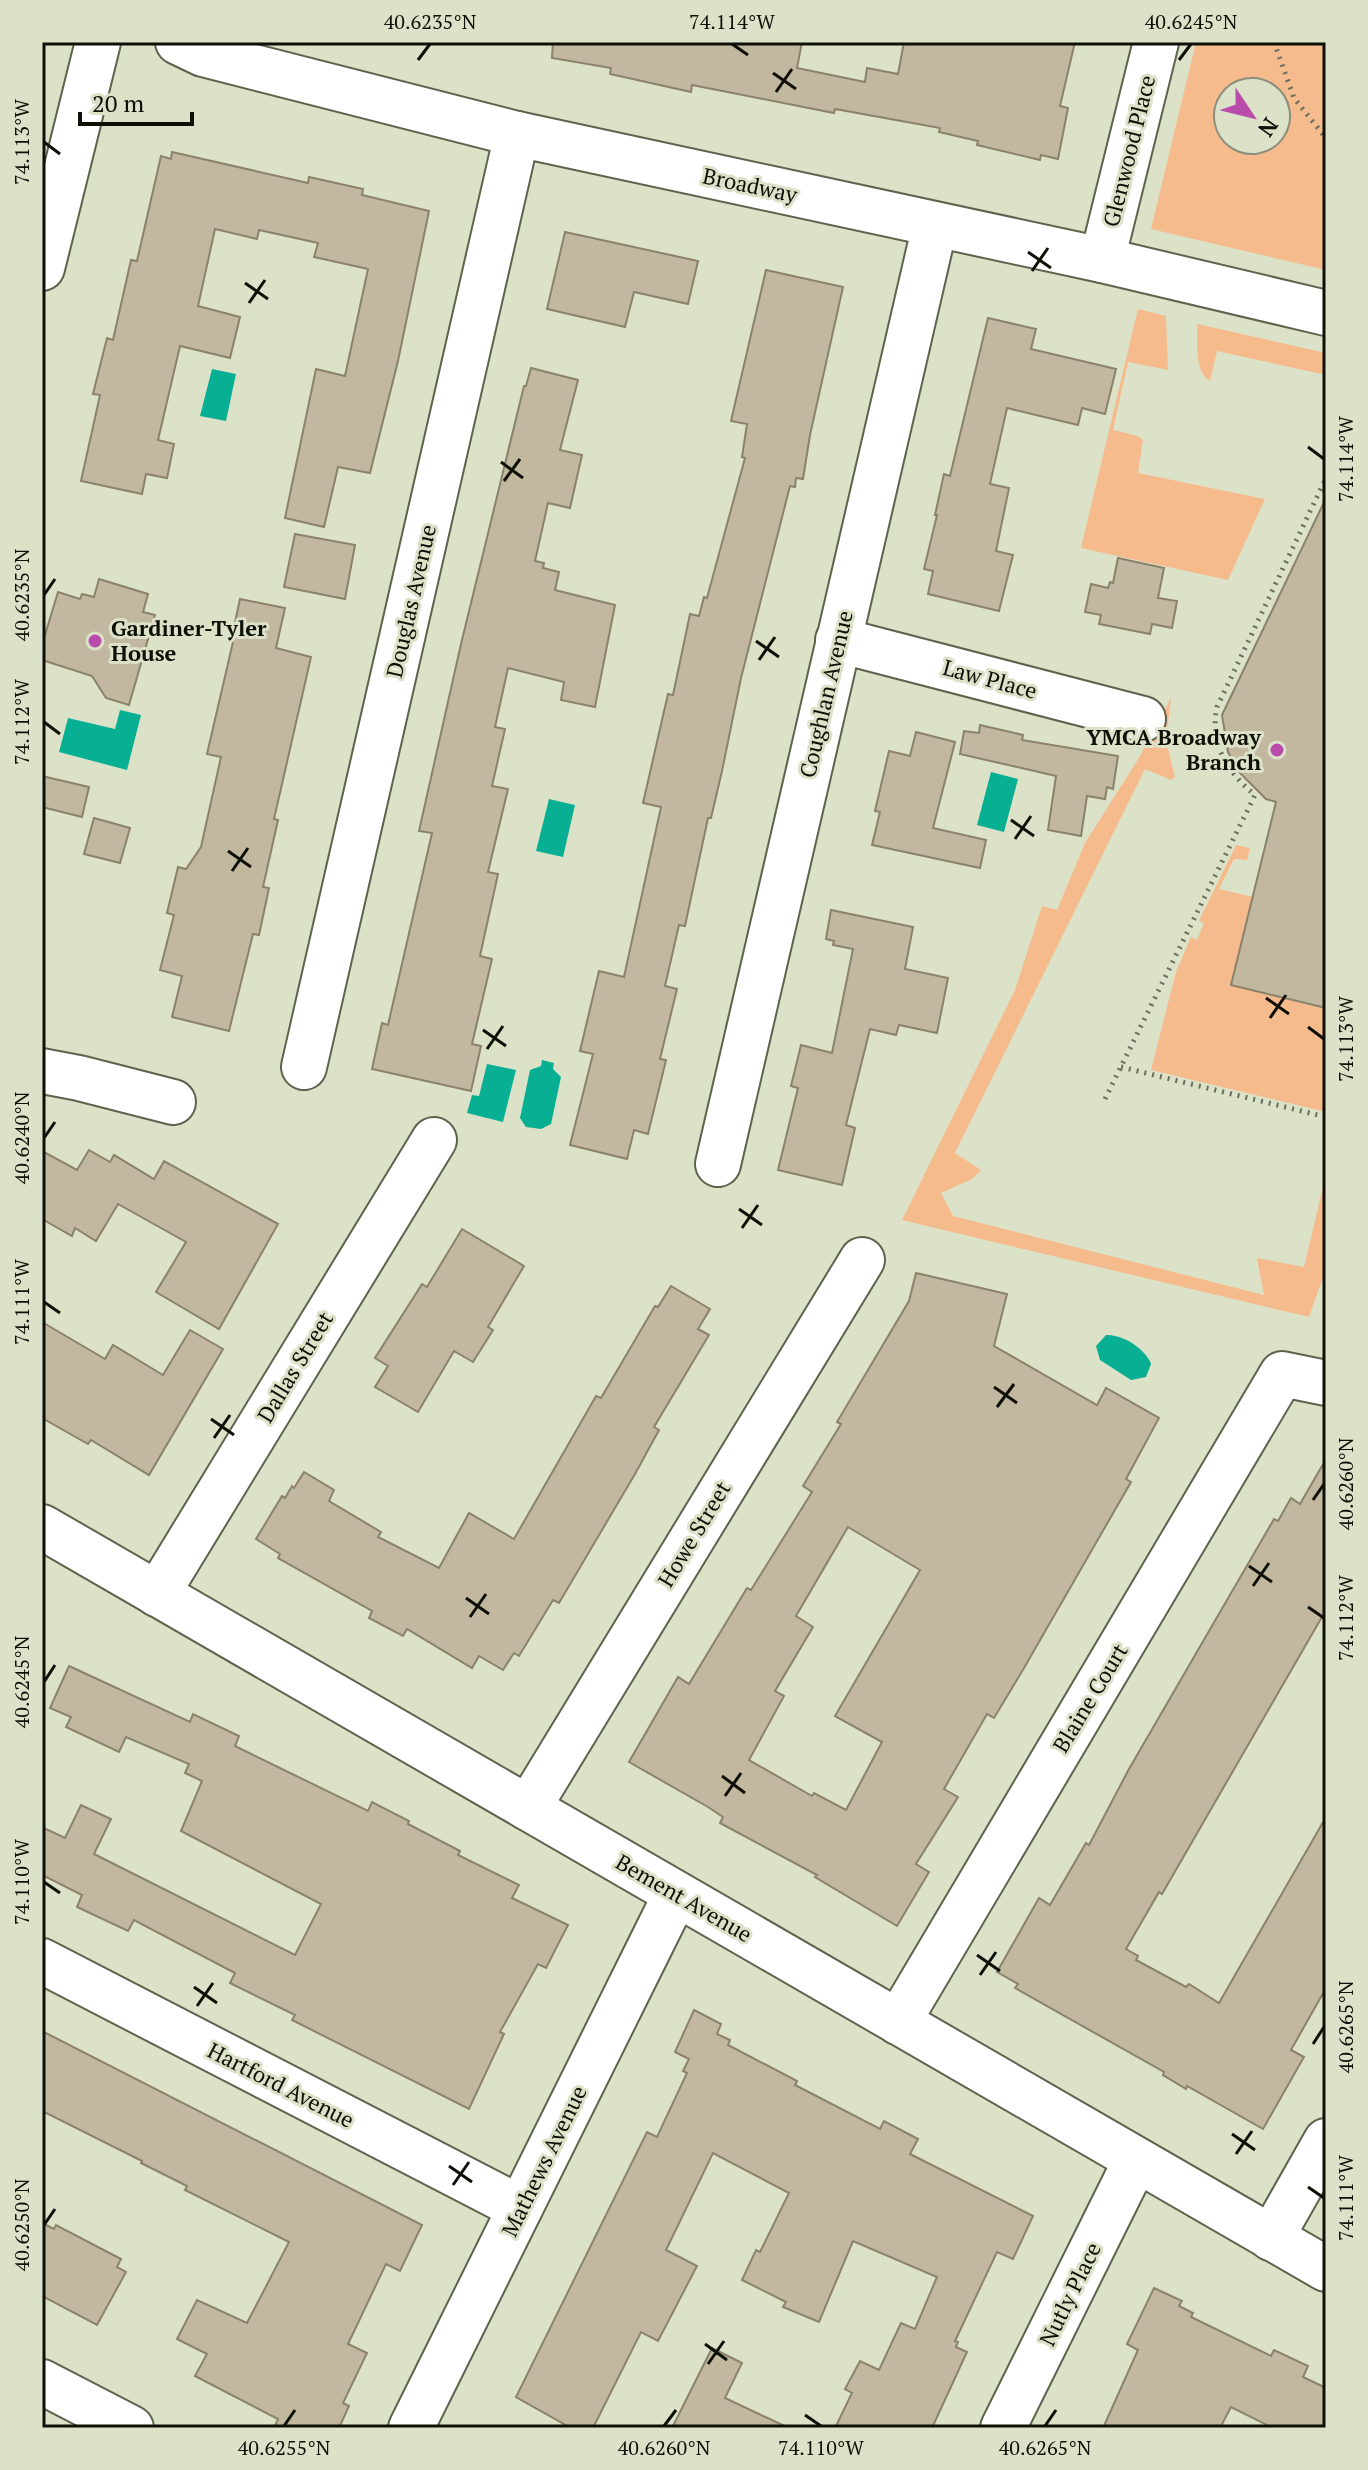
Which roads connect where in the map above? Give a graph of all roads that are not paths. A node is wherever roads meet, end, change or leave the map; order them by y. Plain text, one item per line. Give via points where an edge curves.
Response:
1 (98, 42) edge
2 (178, 42) edge
3 (1156, 42) edge
4 (517, 134) junction
5 (935, 225) junction
6 (1102, 260) junction
7 (42, 268) edge
8 (1326, 313) edge
9 (838, 640) junction
10 (1143, 719) dead end
11 (304, 1067) dead end
12 (42, 1071) edge
13 (173, 1102) dead end
14 (434, 1140) dead end
15 (718, 1164) dead end
16 (862, 1260) dead end
17 (1326, 1383) edge
18 (42, 1527) edge
19 (157, 1594) junction
20 (528, 1808) junction
21 (676, 1894) junction
22 (42, 1961) edge
23 (898, 2022) junction
24 (1326, 2141) edge
25 (1136, 2160) junction
26 (520, 2208) junction
27 (1271, 2238) junction
28 (1326, 2269) edge
29 (42, 2382) edge
30 (131, 2428) edge
31 (411, 2428) edge
32 (1003, 2428) edge

1 - 7 street
2 - 4 street, Broadway via 203,54
3 - 6 street, Glenwood Place
4 - 5 street, Broadway
4 - 11 street, Douglas Avenue
5 - 6 street, Broadway
5 - 9 street, Coughlan Avenue
6 - 8 street, Broadway
9 - 10 street, Law Place
9 - 15 street, Coughlan Avenue
12 - 13 street
14 - 19 street, Dallas Street
16 - 20 street, Howe Street
17 - 23 street, Blaine Court via 1282,1374
18 - 19 street, Bement Avenue
19 - 20 street, Bement Avenue
20 - 21 street, Bement Avenue
21 - 23 street, Bement Avenue
21 - 26 street, Mathews Avenue
22 - 26 street, Hartford Avenue
23 - 25 street, Bement Avenue
24 - 27 street
25 - 27 street, Bement Avenue
25 - 32 street, Nutly Place
26 - 31 street, Mathews Avenue
27 - 28 street, Bement Avenue
29 - 30 street

